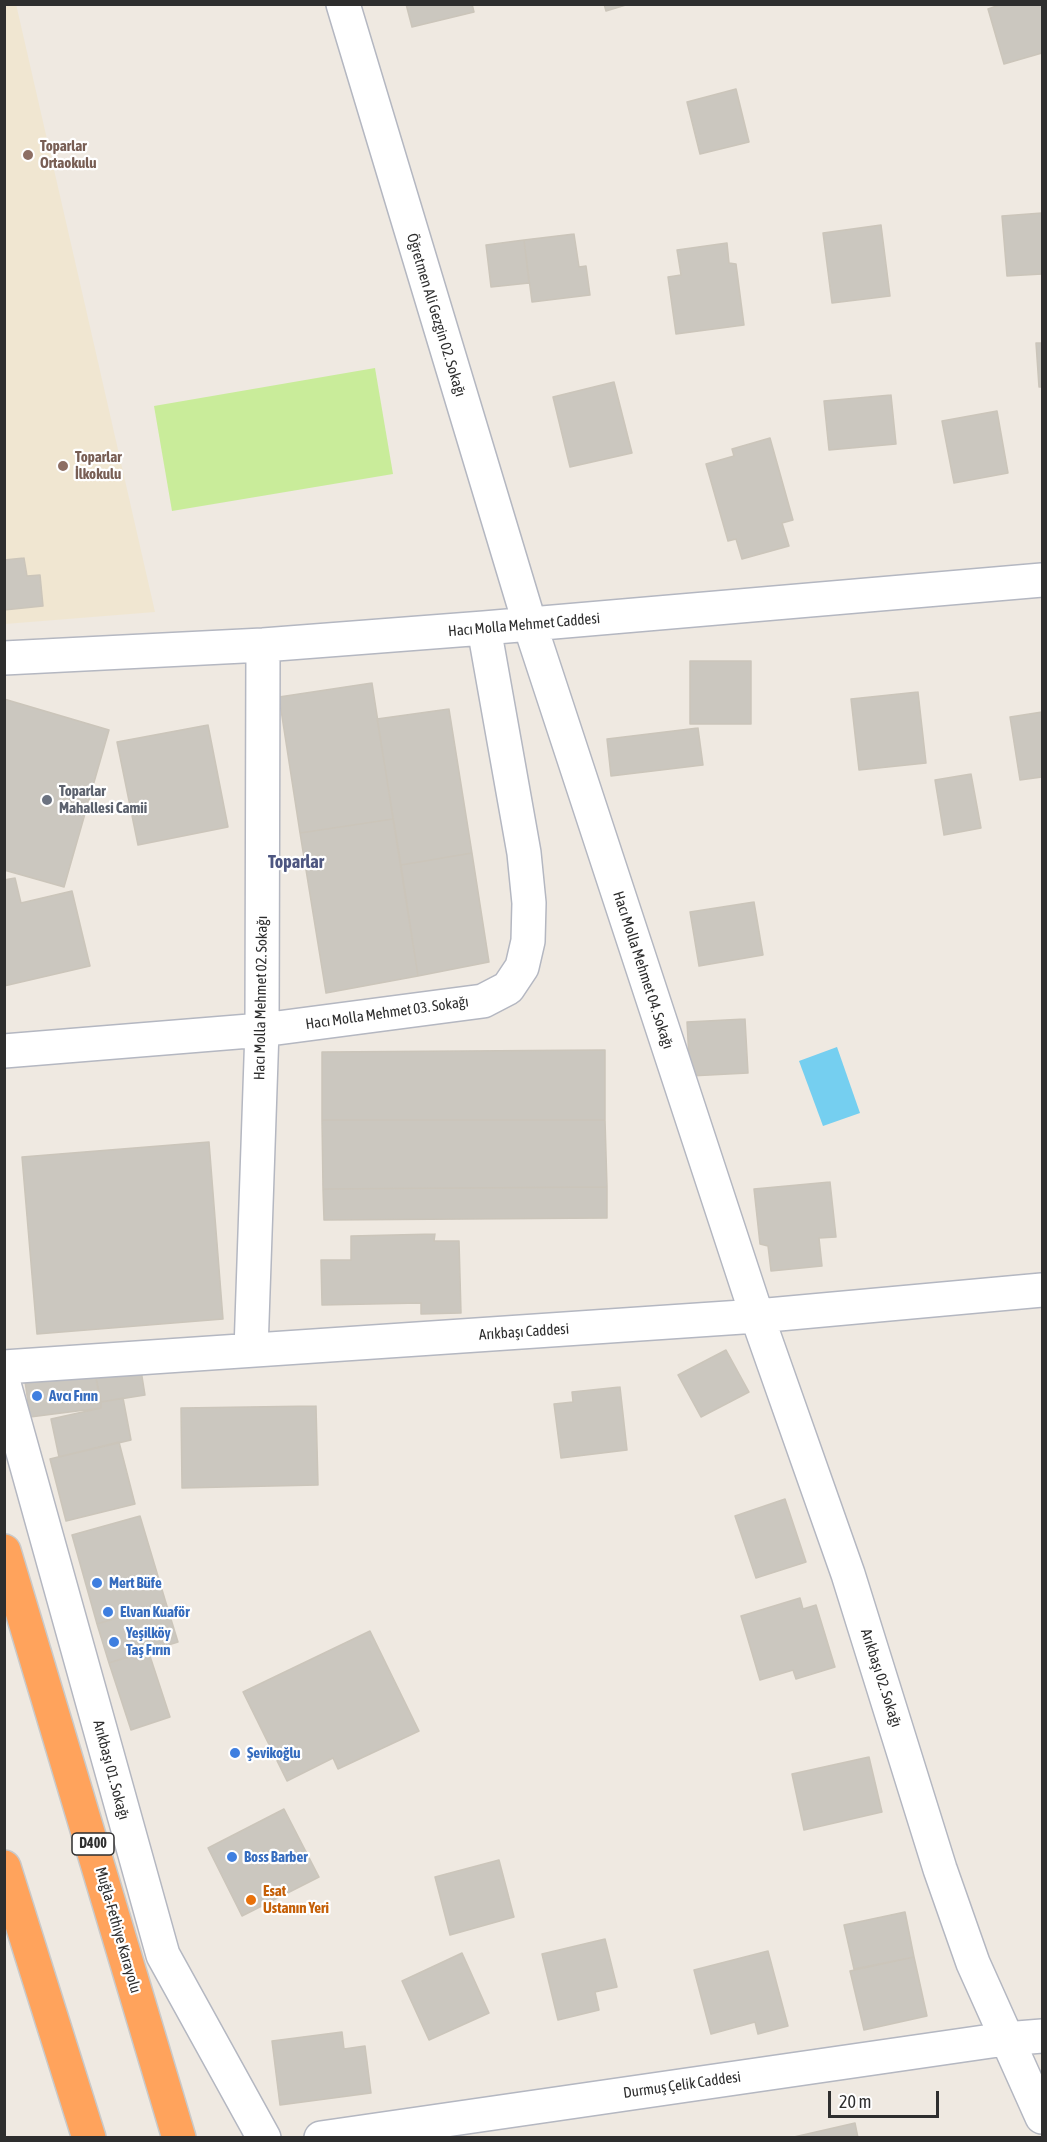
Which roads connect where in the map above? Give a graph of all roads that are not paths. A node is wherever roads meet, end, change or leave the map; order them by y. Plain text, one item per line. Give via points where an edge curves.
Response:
1 (343, 4) edge
2 (1042, 580) edge
3 (530, 625) junction
4 (484, 628) junction
5 (263, 645) junction
6 (4, 658) edge
7 (262, 1030) junction
8 (4, 1051) edge
9 (1042, 1290) edge
10 (757, 1316) junction
11 (251, 1350) junction
12 (4, 1367) edge
13 (4, 1384) edge
14 (4, 1551) edge
15 (4, 1867) edge
16 (1042, 2036) edge
17 (1005, 2039) junction
18 (1042, 2117) edge
19 (89, 2138) edge
20 (179, 2138) edge
21 (264, 2138) edge
22 (321, 2138) edge

1 - 3 street, Öğretmen Ali Gezgin 02. Sokağı
2 - 3 street, Hacı Molla Mehmet Caddesi
3 - 4 street, Hacı Molla Mehmet Caddesi
3 - 10 street, Hacı Molla Mehmet 04. Sokağı
4 - 5 street, Hacı Molla Mehmet Caddesi
4 - 7 street, Hacı Molla Mehmet 03. Sokağı via 524,853 529,913 522,967 508,988 483,1001
5 - 6 street, Hacı Molla Mehmet Caddesi
5 - 7 street, Hacı Molla Mehmet 02. Sokağı
7 - 8 street, Hacı Molla Mehmet 03. Sokağı
7 - 11 street, Hacı Molla Mehmet 02. Sokağı
9 - 10 street, Arıkbaşı Caddesi
10 - 11 street, Arıkbaşı Caddesi
10 - 17 street, Arıkbaşı 02. Sokağı via 848,1574 940,1869
11 - 12 street, Arıkbaşı Caddesi
13 - 21 street, Arıkbaşı 01. Sokağı via 163,1955
14 - 20 highway, Muğla-Fethiye Karayolu / D400
15 - 19 highway
16 - 17 street, Durmuş Çelik Caddesi
17 - 18 street, Arıkbaşı 02. Sokağı
17 - 22 street, Durmuş Çelik Caddesi

